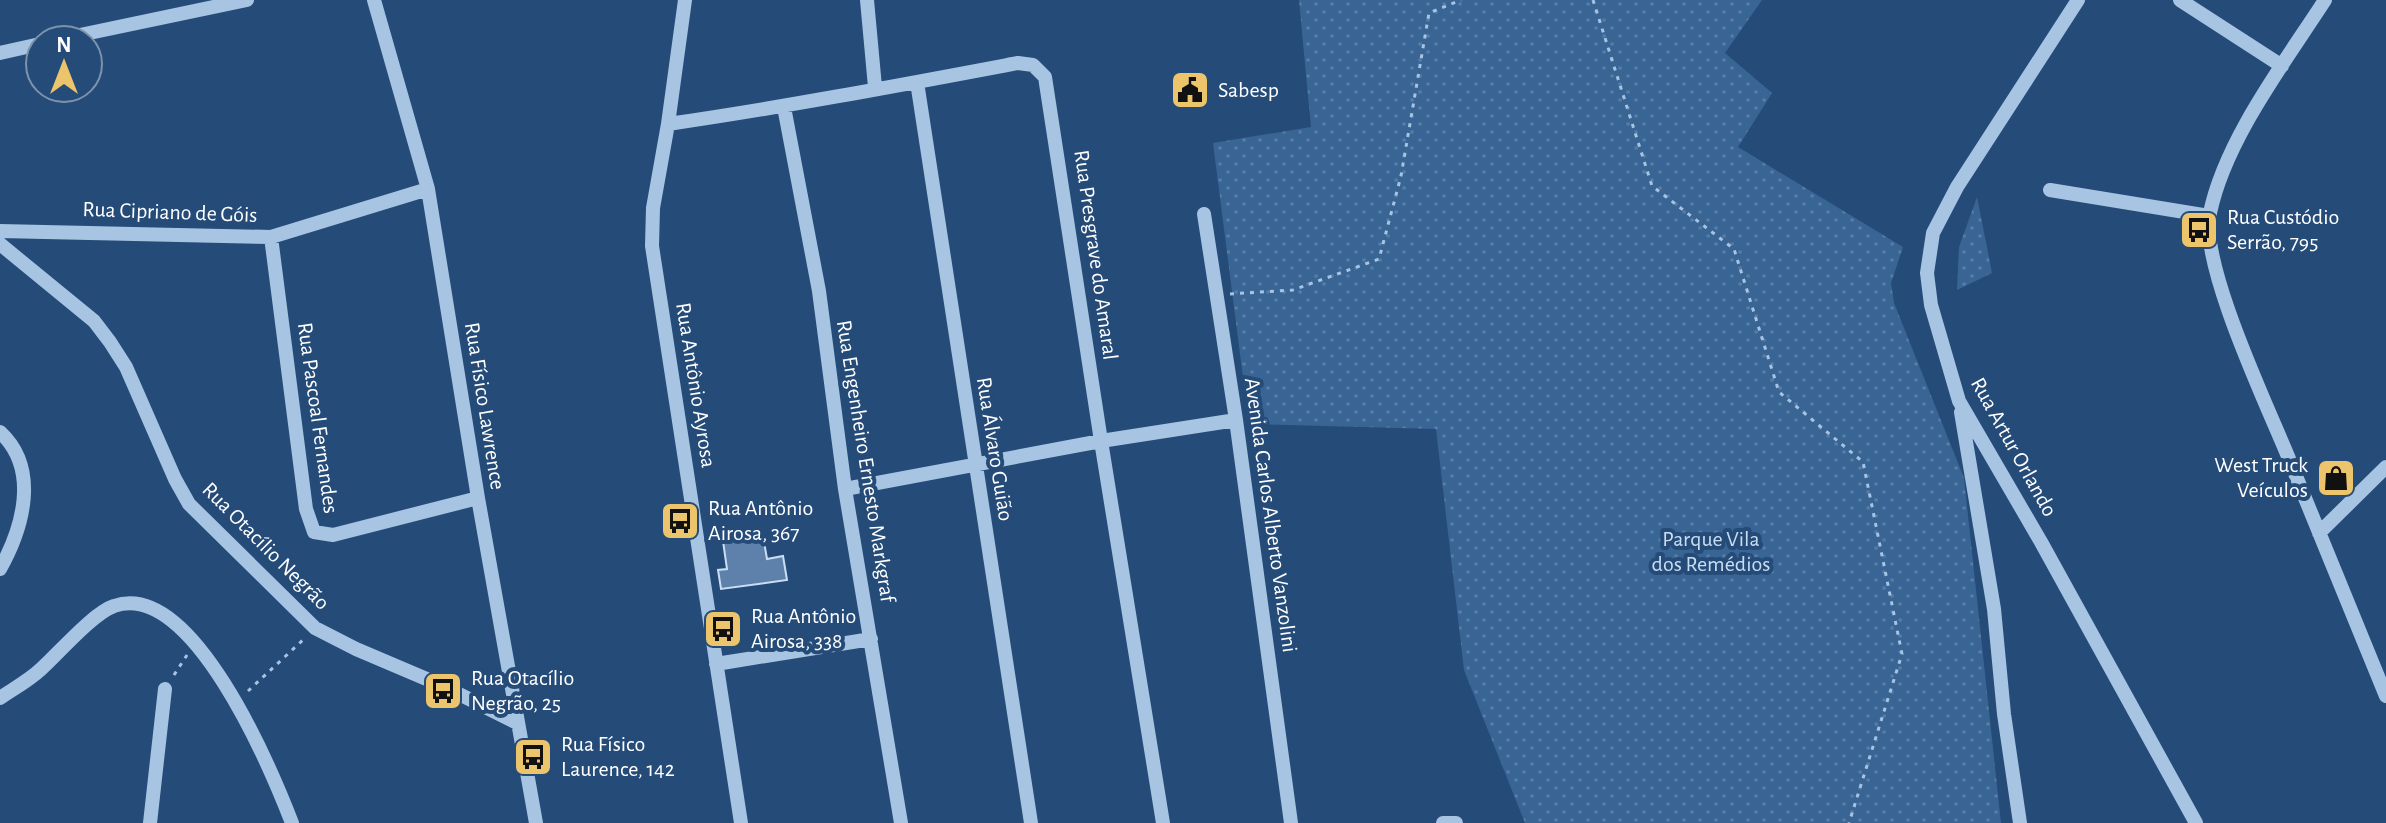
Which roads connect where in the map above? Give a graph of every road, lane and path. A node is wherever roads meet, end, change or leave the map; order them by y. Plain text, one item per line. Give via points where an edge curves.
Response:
1 (247, 0) edge
2 (374, 0) edge
3 (685, 0) edge
4 (867, 0) edge
5 (1461, 0) edge
6 (1593, 0) edge
7 (2078, 0) edge
8 (2180, 0) edge
9 (2325, 0) edge
10 (104, 30) edge
11 (24, 48) edge
12 (0, 53) edge
13 (2282, 66) junction
14 (917, 82) junction
15 (875, 87) junction
16 (784, 107) junction
17 (668, 124) junction
18 (428, 189) junction
19 (2050, 190) dead end
20 (1204, 214) dead end
21 (2209, 216) junction
22 (0, 231) edge
23 (271, 237) junction
24 (0, 244) edge
25 (1217, 295) junction
26 (1959, 401) junction
27 (1236, 420) junction
28 (0, 432) edge
29 (1101, 441) junction
30 (975, 465) junction
31 (2386, 467) edge
32 (845, 489) junction
33 (478, 498) junction
34 (2319, 533) junction
35 (0, 569) edge
36 (315, 628) junction
37 (871, 639) junction
38 (194, 643) junction
39 (716, 664) junction
40 (165, 689) joint
41 (2386, 696) edge
42 (0, 698) edge
43 (236, 701) junction
44 (517, 723) junction
45 (150, 823) edge
46 (292, 823) edge
47 (536, 823) edge
48 (741, 823) edge
49 (901, 823) edge
50 (1031, 823) edge
51 (1163, 823) edge
52 (1291, 823) edge
53 (1443, 823) edge
54 (1456, 823) edge
55 (1849, 823) edge
56 (2020, 823) edge
57 (2196, 823) edge

1 - 10 street
2 - 18 street, Rua Físico Lawrence
3 - 17 street, Rua Antônio Ayrosa
4 - 15 street
5 - 25 path via 1429,13 1401,176 1379,259 1293,290
6 - 55 path via 1652,186 1734,249 1779,392 1863,462 1902,654
7 - 26 street, Rua Artur Orlando via 1933,233 1927,273 1931,305
8 - 13 street
9 - 13 street
11 - 12 street
13 - 21 street via 2239,137
14 - 15 street, Rua Presgrave do Amaral
14 - 29 street, Rua Presgrave do Amaral via 1018,63 1033,65 1045,77
14 - 30 street, Rua Álvaro Guião
15 - 16 street, Rua Presgrave do Amaral
16 - 17 street, Rua Presgrave do Amaral
16 - 32 street, Rua Engenheiro Ernesto Markgraf via 819,291
17 - 39 street, Rua Antônio Ayrosa via 652,246
18 - 23 street, Rua Cipriano de Góis
18 - 33 street, Rua Físico Lawrence
19 - 21 street
20 - 25 street, Avenida Carlos Alberto Vanzolini
21 - 34 street via 2215,270
22 - 23 street, Rua Cipriano de Góis
23 - 33 street, Rua Pascoal Fernandes via 306,509 314,532 333,535
24 - 36 street, Rua Otacílio Negrão via 94,321 126,367 189,504
25 - 27 street, Avenida Carlos Alberto Vanzolini
26 - 56 street via 1994,609
26 - 57 street, Rua Artur Orlando
27 - 29 street
27 - 52 street, Avenida Carlos Alberto Vanzolini
28 - 35 street via 20,459 25,481 23,513
29 - 30 street
29 - 51 street, Rua Presgrave do Amaral
30 - 32 street
30 - 50 street, Rua Álvaro Guião
31 - 34 street
32 - 37 street, Rua Engenheiro Ernesto Markgraf
33 - 44 street, Rua Físico Lawrence
34 - 41 street
36 - 43 path
36 - 44 street, Rua Otacílio Negrão
37 - 39 street
37 - 49 street, Rua Engenheiro Ernesto Markgraf
38 - 40 path
38 - 42 street via 161,614 139,604 112,606 37,673
38 - 43 street
39 - 48 street, Rua Antônio Ayrosa
40 - 45 street
43 - 46 street
44 - 47 street, Rua Físico Lawrence
53 - 54 street

